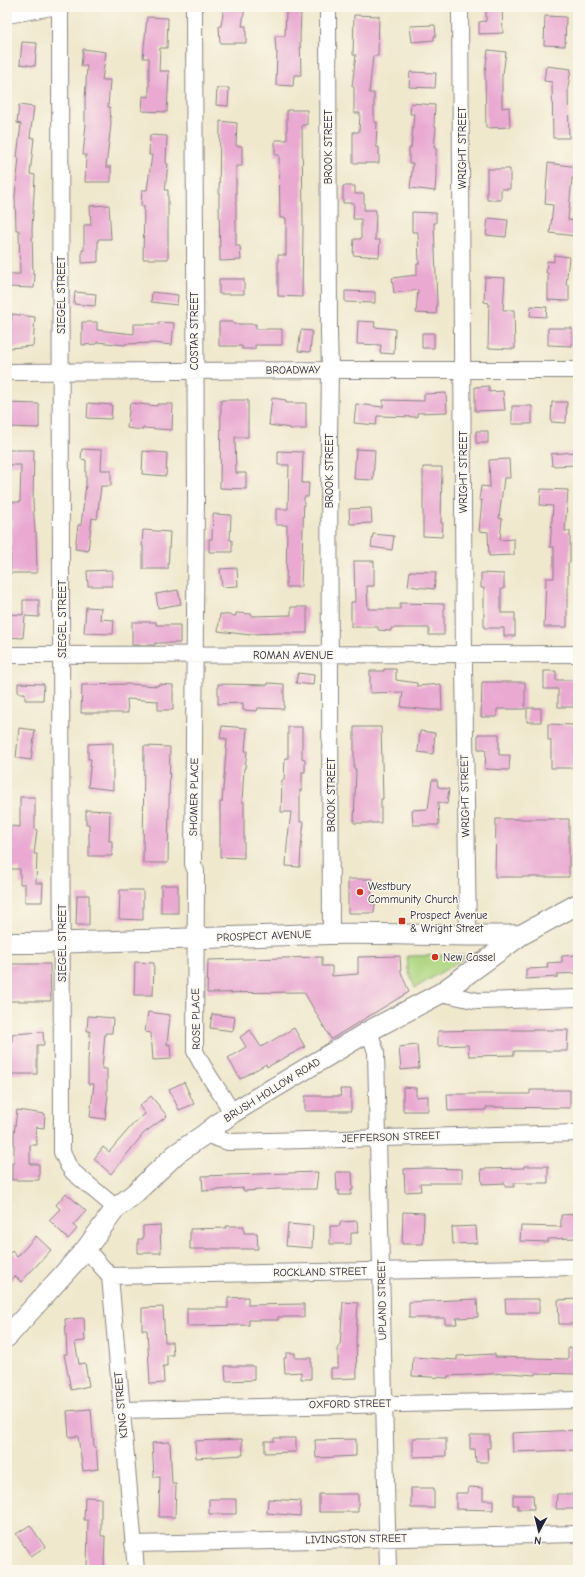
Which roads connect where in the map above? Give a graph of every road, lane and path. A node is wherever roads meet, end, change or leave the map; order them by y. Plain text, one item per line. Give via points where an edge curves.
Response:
1 (52, 7) edge
2 (60, 7) edge
3 (194, 7) edge
4 (328, 7) edge
5 (460, 7) edge
6 (7, 15) edge
7 (330, 370) junction
8 (578, 370) edge
9 (194, 371) junction
10 (462, 371) junction
11 (7, 372) edge
12 (61, 372) junction
13 (464, 654) junction
14 (578, 654) edge
15 (7, 655) edge
16 (62, 655) junction
17 (195, 655) junction
18 (330, 655) junction
19 (578, 904) edge
20 (331, 934) junction
21 (521, 934) junction
22 (468, 936) junction
23 (196, 938) junction
24 (62, 942) junction
25 (7, 943) edge
26 (441, 993) junction
27 (578, 998) edge
28 (369, 1031) junction
29 (232, 1113) junction
30 (578, 1132) edge
31 (205, 1134) junction
32 (379, 1138) junction
33 (116, 1208) junction
34 (86, 1249) junction
35 (578, 1267) edge
36 (381, 1270) junction
37 (110, 1276) junction
38 (7, 1337) edge
39 (578, 1400) edge
40 (384, 1404) junction
41 (121, 1410) junction
42 (578, 1534) edge
43 (387, 1538) junction
44 (133, 1544) junction
45 (136, 1570) edge
46 (388, 1570) edge

1 - 6 street
2 - 12 street, SIEGEL STREET
3 - 9 street, COSTAR STREET
4 - 7 street, BROOK STREET
5 - 10 street, WRIGHT STREET
7 - 9 street, BROADWAY
7 - 10 street, BROADWAY
7 - 18 street, BROOK STREET
8 - 10 street, BROADWAY
9 - 12 street, BROADWAY
9 - 17 street, COSTAR STREET
10 - 13 street, WRIGHT STREET
11 - 12 street, BROADWAY
12 - 16 street, SIEGEL STREET
13 - 14 street, ROMAN AVENUE
13 - 18 street, ROMAN AVENUE
13 - 22 street, WRIGHT STREET
15 - 16 street, ROMAN AVENUE
16 - 17 street, ROMAN AVENUE
16 - 24 street, SIEGEL STREET
17 - 18 street, ROMAN AVENUE
17 - 23 street, SHOMER PLACE via 193,864 196,871
18 - 20 street, BROOK STREET
19 - 21 main road, BRUSH HOLLOW ROAD
20 - 22 main road, PROSPECT AVENUE
20 - 23 main road, PROSPECT AVENUE
21 - 22 main road, PROSPECT AVENUE
21 - 26 main road, BRUSH HOLLOW ROAD
23 - 24 main road, PROSPECT AVENUE
23 - 29 street, ROSE PLACE via 195,1051
24 - 25 main road, PROSPECT AVENUE
24 - 33 street, SIEGEL STREET via 62,1152 73,1172
26 - 27 street via 478,1001
26 - 28 main road, BRUSH HOLLOW ROAD
28 - 29 main road, BRUSH HOLLOW ROAD
28 - 32 street, UPLAND STREET via 376,1052
29 - 31 main road, BRUSH HOLLOW ROAD
30 - 32 street, JEFFERSON STREET
31 - 32 street, JEFFERSON STREET via 228,1142
31 - 33 main road, BRUSH HOLLOW ROAD via 176,1154
32 - 36 street, UPLAND STREET
33 - 34 main road, BRUSH HOLLOW ROAD
34 - 37 street
34 - 38 main road, BRUSH HOLLOW ROAD
35 - 36 street, ROCKLAND STREET
36 - 37 street, ROCKLAND STREET
36 - 40 street, UPLAND STREET
37 - 41 street, KING STREET
39 - 40 street, OXFORD STREET
40 - 41 street, OXFORD STREET
40 - 43 street, UPLAND STREET
41 - 44 street, KING STREET
42 - 43 street, LIVINGSTON STREET
43 - 44 street, LIVINGSTON STREET
43 - 46 street, UPLAND STREET
44 - 45 street, KING STREET

